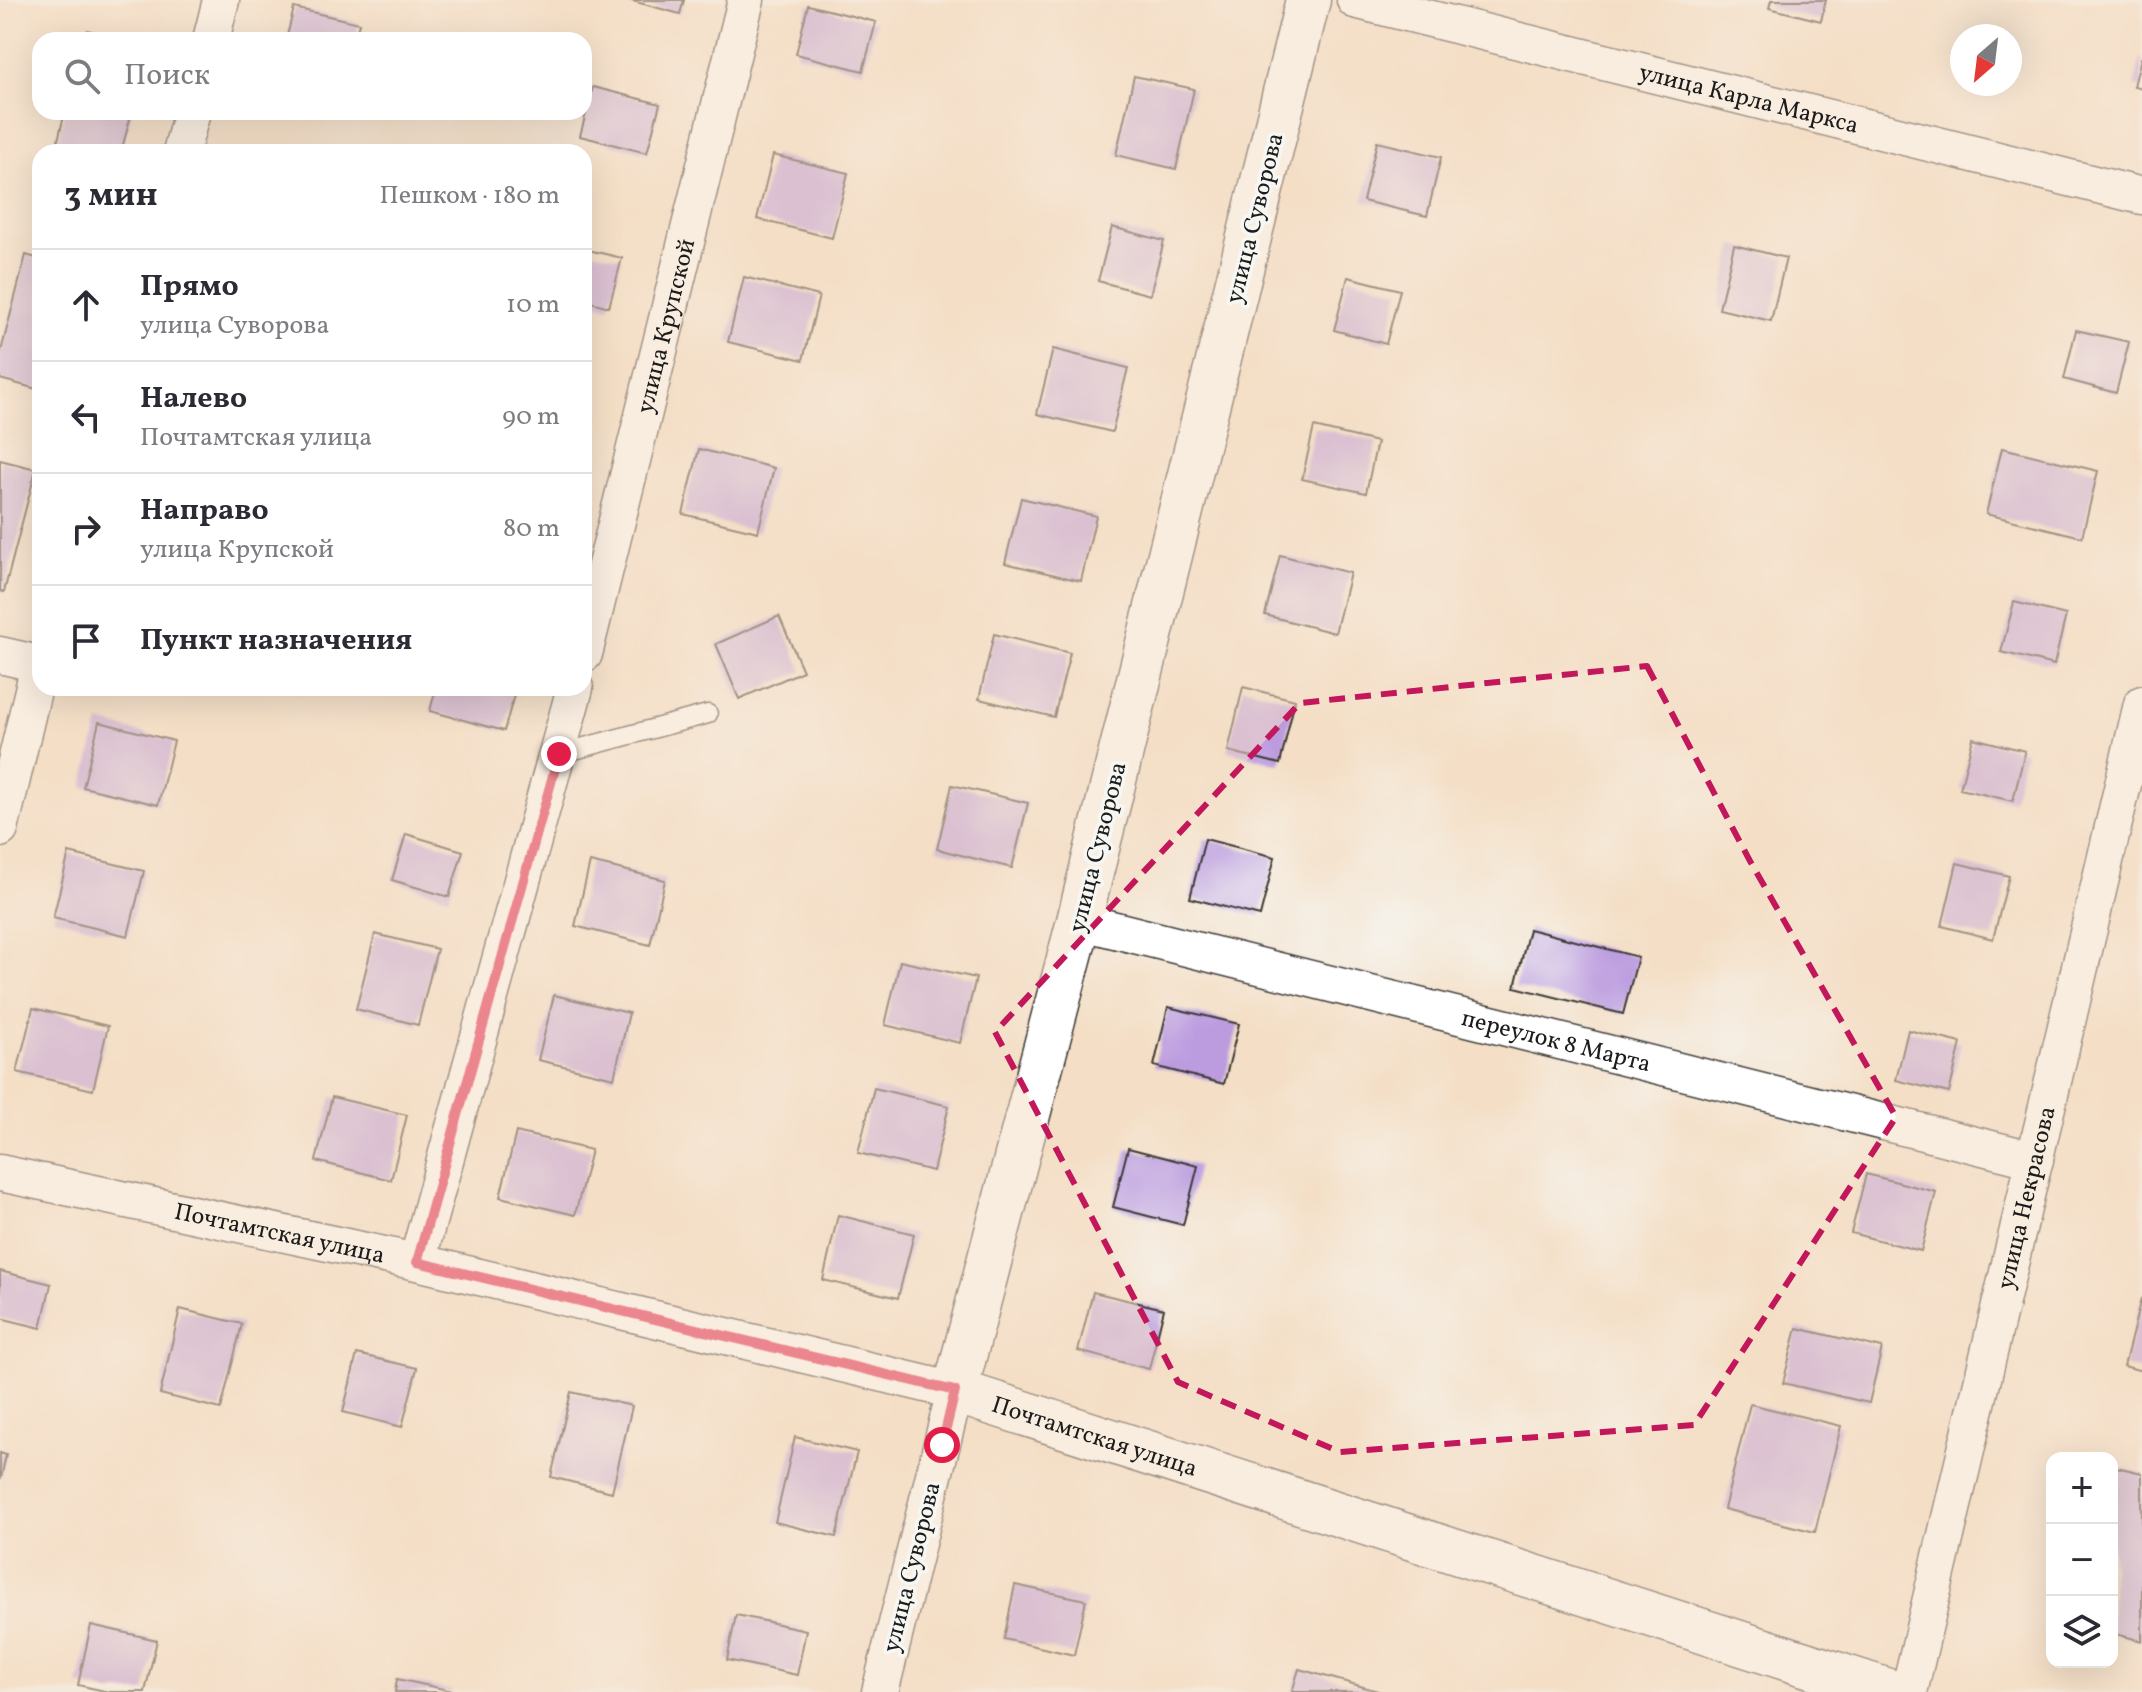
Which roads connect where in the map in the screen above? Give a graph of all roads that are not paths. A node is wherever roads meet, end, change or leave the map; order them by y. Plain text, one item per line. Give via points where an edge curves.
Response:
1 (221, 0) edge
2 (746, 0) edge
3 (1308, 0) edge
4 (1355, 0) edge
5 (213, 32) edge
6 (190, 120) edge
7 (183, 144) edge
8 (2142, 196) edge
9 (592, 622) edge
10 (0, 655) edge
11 (32, 661) edge
12 (32, 696) edge
13 (573, 696) edge
14 (2142, 704) edge
15 (708, 714) dead end
16 (559, 754) junction
17 (0, 829) edge
18 (1079, 921) junction
19 (2035, 1160) junction
20 (0, 1173) edge
21 (417, 1262) junction
22 (955, 1391) junction
23 (880, 1692) edge
24 (1892, 1692) edge
25 (1909, 1692) edge

1 - 5 street
2 - 9 street, улица Крупской
3 - 18 street, улица Суворова
4 - 8 street, улица Карла Маркса
6 - 7 street
10 - 11 street
12 - 17 street
13 - 16 street
14 - 19 street, улица Некрасова
15 - 16 lane
16 - 21 street
18 - 19 street, переулок 8 Марта
18 - 22 street, улица Суворова
19 - 25 street, улица Некрасова
20 - 21 street, Почтамтская улица
21 - 22 street, Почтамтская улица
22 - 23 street, улица Суворова
22 - 24 street, Почтамтская улица

